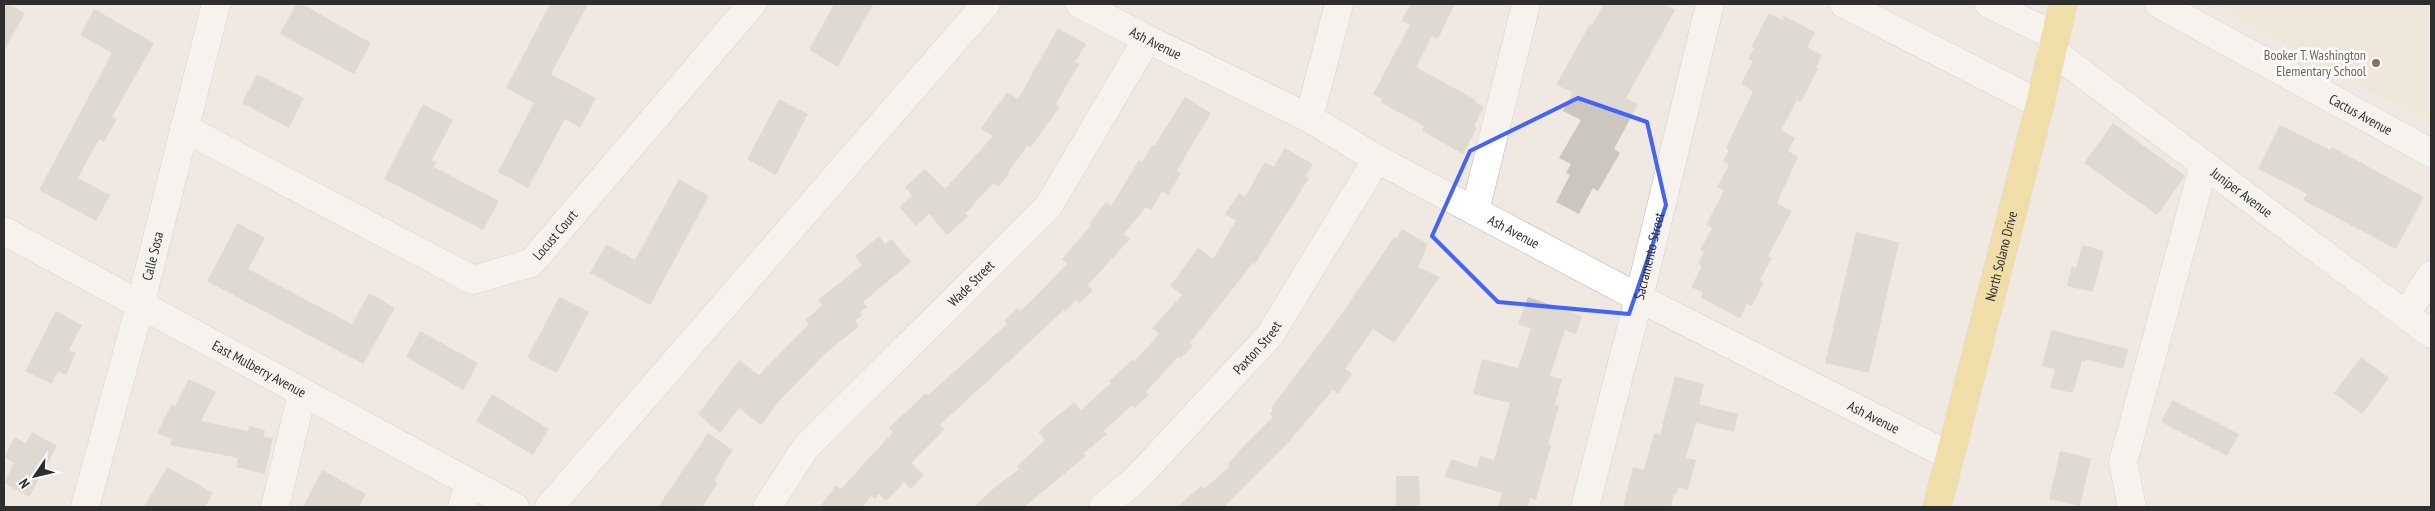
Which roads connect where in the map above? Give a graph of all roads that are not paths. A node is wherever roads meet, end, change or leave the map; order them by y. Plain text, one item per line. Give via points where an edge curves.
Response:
1 (216, 4) edge
2 (752, 4) edge
3 (986, 4) edge
4 (1080, 4) edge
5 (1339, 4) edge
6 (1526, 4) edge
7 (1710, 4) edge
8 (1989, 4) edge
9 (2063, 4) edge
10 (2159, 4) edge
11 (1851, 5) edge
12 (1147, 39) junction
13 (2053, 43) junction
14 (2040, 104) junction
15 (1309, 118) junction
16 (184, 128) junction
17 (2431, 153) edge
18 (1378, 159) junction
19 (2204, 164) junction
20 (1475, 211) junction
21 (4, 231) edge
22 (2431, 275) edge
23 (1639, 298) junction
24 (140, 306) junction
25 (2406, 314) junction
26 (2431, 334) edge
27 (302, 394) junction
28 (1950, 456) junction
29 (465, 495) edge
30 (2145, 506) edge
31 (85, 507) edge
32 (275, 507) edge
33 (515, 507) edge
34 (549, 507) edge
35 (767, 507) edge
36 (1103, 507) edge
37 (1585, 507) edge
38 (1937, 507) edge

1 - 16 street, Calle Sosa
2 - 16 street, Locust Court via 531,262 473,280
3 - 34 street
4 - 12 street, Ash Avenue
5 - 15 street
6 - 20 street
7 - 23 street, Sacramento Street
8 - 13 street, Juniper Avenue
9 - 13 main road, North Solano Drive
10 - 17 street, Cactus Avenue
11 - 14 street
12 - 15 street, Ash Avenue
12 - 35 street, Wade Street via 1048,207 806,447
13 - 14 main road, North Solano Drive
13 - 19 street, Juniper Avenue
14 - 28 main road, North Solano Drive
15 - 18 street, Ash Avenue
16 - 24 street, Calle Sosa
18 - 20 street, Ash Avenue
18 - 36 street, Paxton Street via 1270,335 1136,479
19 - 25 street, Juniper Avenue
19 - 30 street via 2124,462
20 - 23 street, Ash Avenue
21 - 24 street, East Mulberry Avenue
22 - 25 street
23 - 28 street, Ash Avenue
23 - 37 street, Sacramento Street
24 - 27 street, East Mulberry Avenue
24 - 31 street, Calle Sosa
25 - 26 street, Juniper Avenue
27 - 29 street, East Mulberry Avenue
27 - 32 street
28 - 38 main road, North Solano Drive
29 - 33 street, East Mulberry Avenue

